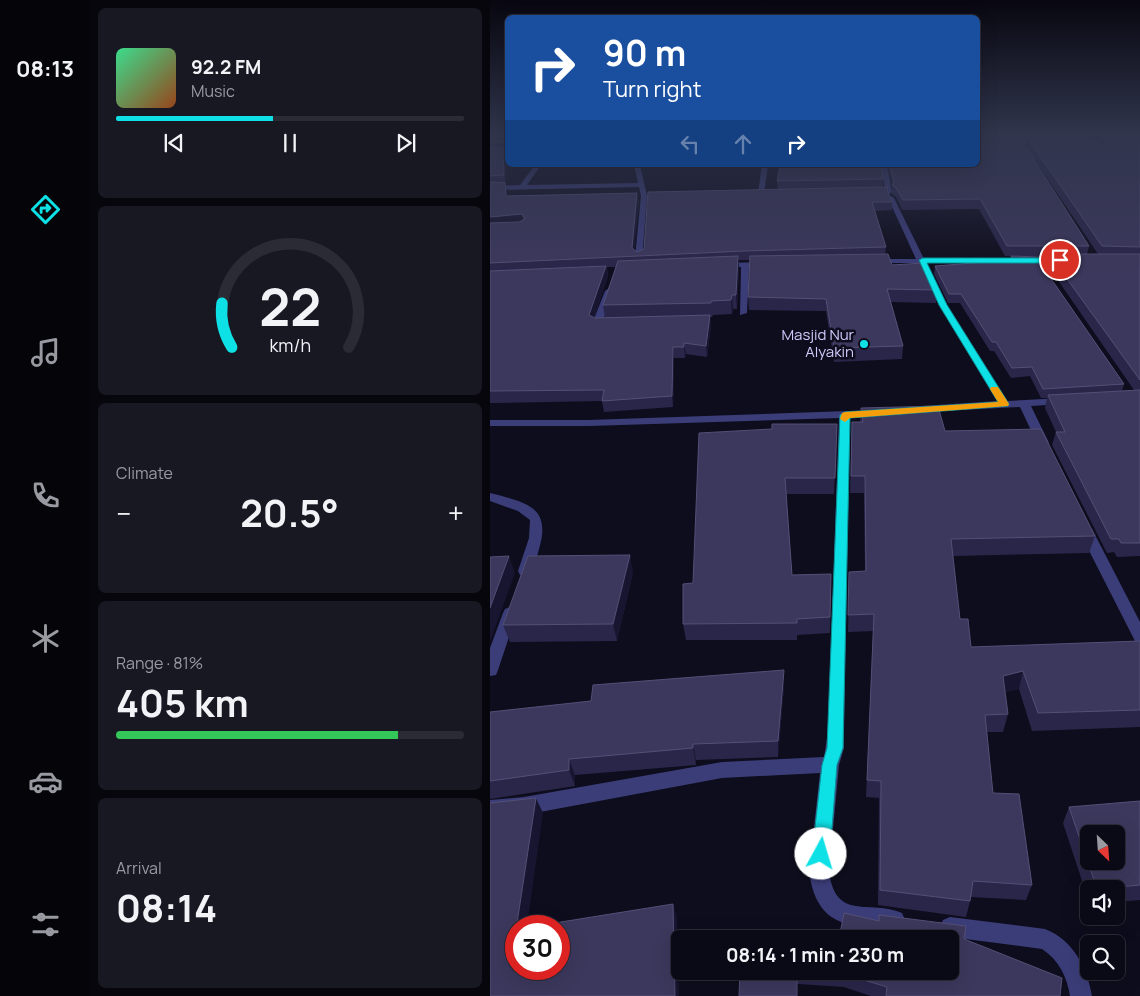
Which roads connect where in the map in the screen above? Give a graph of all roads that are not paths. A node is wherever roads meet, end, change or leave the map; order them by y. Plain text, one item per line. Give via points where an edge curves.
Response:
1 (529, 178) edge
2 (639, 178) edge
3 (764, 178) edge
4 (886, 178) edge
5 (640, 185) junction
6 (490, 188) edge
7 (522, 188) junction
8 (859, 192) edge
9 (752, 193) edge
10 (762, 193) junction
11 (771, 193) edge
12 (653, 195) edge
13 (644, 196) junction
14 (891, 198) edge
15 (639, 258) edge
16 (923, 260) junction
17 (1042, 260) junction
18 (1078, 261) edge
19 (863, 262) edge
20 (744, 264) junction
21 (774, 264) edge
22 (716, 265) edge
23 (1046, 270) edge
24 (613, 280) edge
25 (743, 313) dead end
26 (616, 324) edge
27 (1073, 400) edge
28 (1024, 403) junction
29 (1004, 404) junction
30 (910, 410) edge
31 (892, 412) edge
32 (845, 415) junction
33 (490, 423) edge
34 (1049, 456) edge
35 (490, 497) edge
36 (1079, 517) edge
37 (1140, 637) edge
38 (490, 670) edge
39 (830, 765) junction
40 (490, 809) edge
41 (1081, 996) edge

1 - 7 street
2 - 5 street
3 - 10 street
4 - 8 street via 888,192
5 - 7 street
5 - 13 street
6 - 7 street
9 - 10 street
10 - 11 street
12 - 13 street
13 - 15 street
14 - 16 street
16 - 17 street
16 - 19 street
16 - 29 street via 943,305
17 - 18 street
17 - 23 street
20 - 21 street
20 - 22 street
20 - 25 street
24 - 26 street via 597,324
27 - 28 street
28 - 29 street
28 - 34 street
29 - 30 street
31 - 32 street
32 - 33 street
32 - 39 street via 836,732
35 - 38 street via 531,511 537,520 538,533
36 - 37 street
39 - 40 street via 722,770 524,806
39 - 41 street via 819,872 826,902 841,913 1045,939 1057,945 1069,961 1079,982

